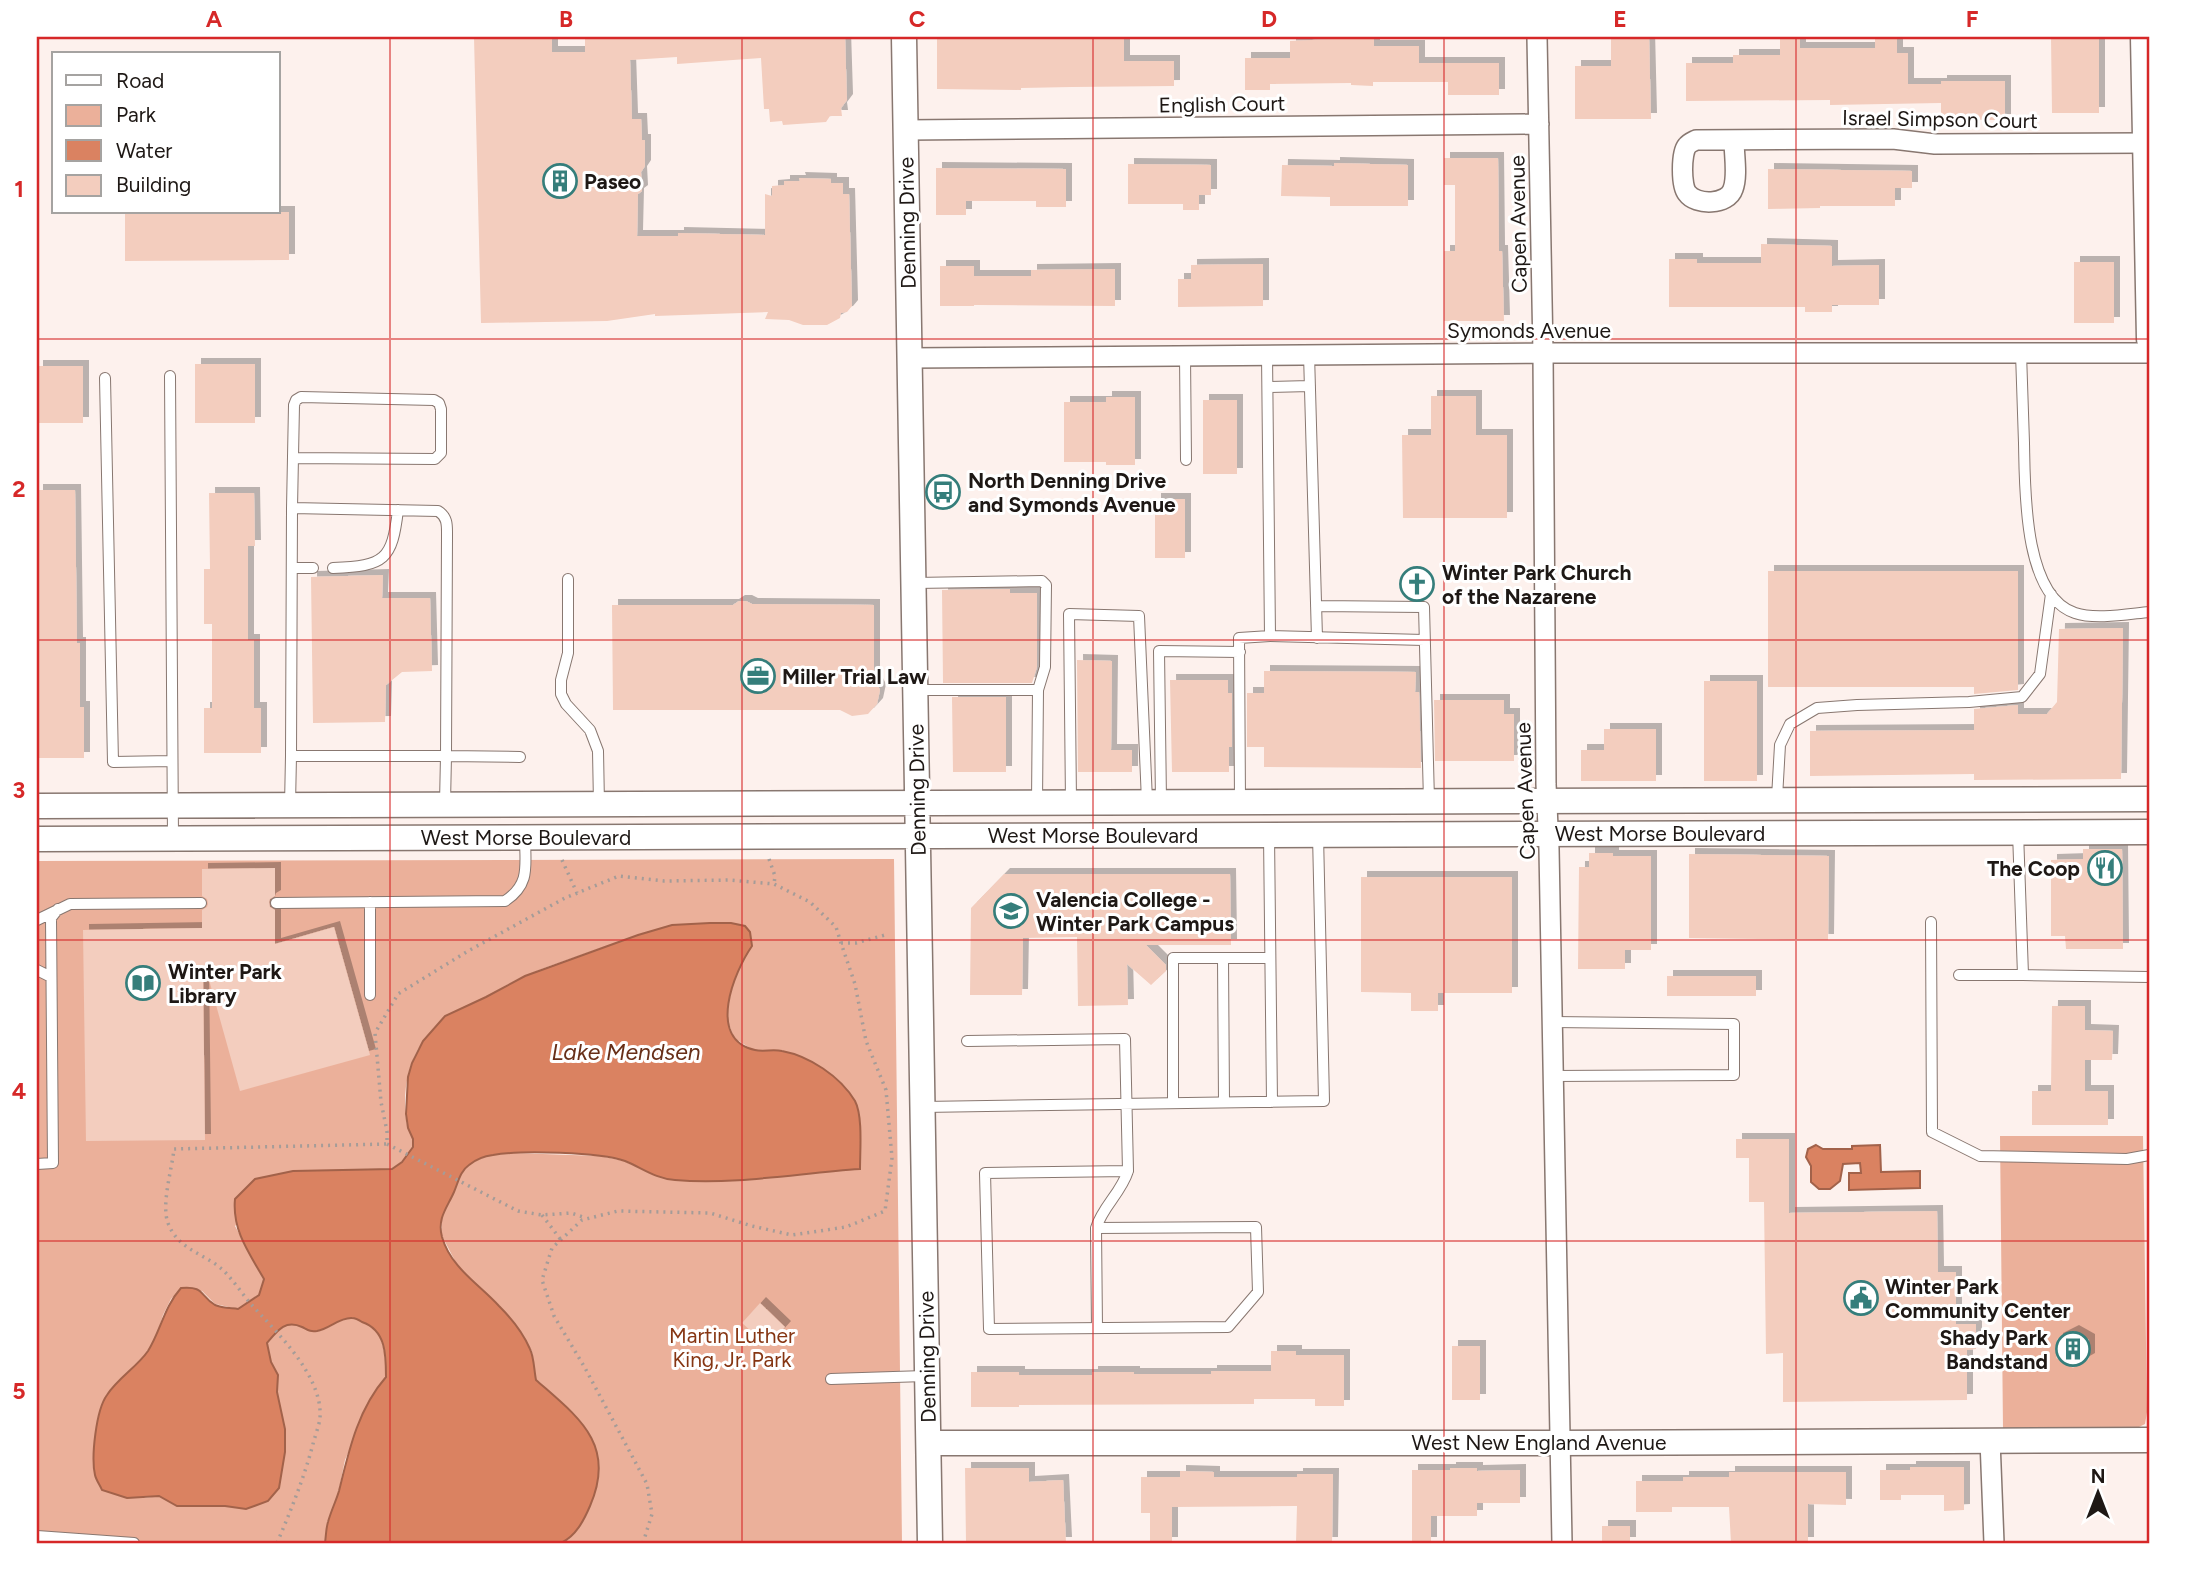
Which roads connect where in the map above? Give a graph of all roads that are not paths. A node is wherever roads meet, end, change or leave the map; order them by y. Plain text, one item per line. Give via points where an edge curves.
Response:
1 (904, 37) edge
2 (1537, 37) edge
3 (2143, 37) edge
4 (2147, 83) edge
5 (1539, 124) junction
6 (905, 130) junction
7 (1734, 140) dead end
8 (2145, 143) junction
9 (2148, 203) edge
10 (2149, 327) edge
11 (2149, 339) edge
12 (1543, 352) junction
13 (2021, 353) junction
14 (2149, 353) edge
15 (1309, 354) junction
16 (1268, 355) junction
17 (1185, 356) junction
18 (909, 358) junction
19 (170, 376) dead end
20 (105, 378) dead end
21 (1310, 386) junction
22 (1268, 387) junction
23 (293, 458) junction
24 (1186, 460) dead end
25 (292, 508) junction
26 (398, 510) junction
27 (292, 568) junction
28 (313, 568) dead end
29 (334, 568) dead end
30 (568, 579) dead end
31 (914, 583) junction
32 (2051, 594) junction
33 (1316, 606) junction
34 (2149, 612) edge
35 (1270, 636) junction
36 (1317, 638) junction
37 (1424, 640) junction
38 (1240, 652) junction
39 (916, 690) junction
40 (1038, 690) junction
41 (291, 756) junction
42 (446, 756) junction
43 (520, 757) dead end
44 (172, 761) junction
45 (2149, 799) edge
46 (1777, 800) junction
47 (1429, 801) junction
48 (1546, 801) junction
49 (1037, 802) junction
50 (1070, 802) junction
51 (1154, 802) junction
52 (1240, 802) junction
53 (918, 803) junction
54 (525, 804) junction
55 (599, 804) junction
56 (290, 805) junction
57 (445, 805) junction
58 (37, 806) edge
59 (173, 806) junction
60 (2018, 832) junction
61 (2149, 832) edge
62 (1269, 834) junction
63 (1318, 834) junction
64 (1548, 834) junction
65 (918, 835) junction
66 (525, 837) junction
67 (173, 838) junction
68 (37, 839) edge
69 (370, 902) junction
70 (201, 903) dead end
71 (276, 903) dead end
72 (58, 909) junction
73 (37, 920) edge
74 (1931, 922) dead end
75 (1223, 958) junction
76 (1270, 958) junction
77 (37, 970) edge
78 (1959, 975) dead end
79 (2023, 975) junction
80 (51, 977) junction
81 (2149, 977) edge
82 (370, 995) dead end
83 (1552, 1022) junction
84 (967, 1041) dead end
85 (1553, 1076) junction
86 (1224, 1102) junction
87 (1272, 1102) junction
88 (1174, 1103) junction
89 (1126, 1104) junction
90 (923, 1107) junction
91 (2149, 1155) edge
92 (37, 1164) edge
93 (1128, 1171) junction
94 (1096, 1228) junction
95 (1097, 1328) junction
96 (927, 1376) junction
97 (831, 1379) dead end
98 (1990, 1440) junction
99 (2149, 1440) edge
100 (929, 1443) junction
101 (1560, 1443) junction
102 (37, 1536) edge
103 (134, 1543) edge
104 (930, 1543) edge
105 (1562, 1543) edge
106 (1994, 1543) edge

1 - 6 street, Denning Drive
2 - 5 street, Capen Avenue
3 - 4 street
4 - 8 street
5 - 6 street, English Court
5 - 12 street, Capen Avenue
6 - 18 street, Denning Drive
7 - 8 street, Israel Simpson Court
8 - 9 street
9 - 10 street
10 - 11 street
12 - 13 street, Symonds Avenue
12 - 15 street, Symonds Avenue
12 - 48 street, Capen Avenue
13 - 14 street, Symonds Avenue
13 - 32 lane via 2026,518
15 - 16 street, Symonds Avenue
15 - 21 lane
16 - 17 street, Symonds Avenue
16 - 22 lane
17 - 18 street, Symonds Avenue
17 - 24 lane
18 - 31 street, Denning Drive
19 - 44 lane
20 - 44 lane via 113,762
21 - 22 lane
21 - 33 lane
22 - 35 lane
23 - 23 lane via 294,405 301,397 439,402 441,453 435,459
23 - 25 lane
25 - 26 lane
25 - 27 lane
26 - 29 lane via 394,540 383,557 362,566
26 - 42 lane via 438,511 447,521
27 - 28 lane
27 - 41 lane
30 - 55 lane via 568,653 561,694 590,730 598,751
31 - 39 street, Denning Drive
31 - 40 lane via 1042,581 1046,586 1045,667
32 - 34 lane via 2075,613
32 - 46 lane via 2040,674 2022,697 1816,708 1790,724 1780,745
33 - 36 lane
33 - 37 lane via 1424,607
35 - 36 lane
35 - 38 lane via 1239,638
36 - 37 lane
37 - 47 lane
38 - 51 lane via 1159,651
38 - 52 lane
39 - 40 lane
39 - 53 street, Denning Drive
40 - 49 lane
41 - 42 lane
41 - 56 lane
42 - 43 lane
42 - 57 lane
44 - 59 lane
45 - 46 street, West Morse Boulevard
46 - 48 street, West Morse Boulevard
47 - 48 street, West Morse Boulevard
47 - 52 street, West Morse Boulevard
48 - 64 street, Capen Avenue
49 - 50 street, West Morse Boulevard
49 - 53 street, West Morse Boulevard
50 - 51 street, West Morse Boulevard
50 - 51 lane via 1069,614 1139,616
51 - 52 street, West Morse Boulevard
53 - 55 street, West Morse Boulevard
53 - 65 street, Denning Drive
54 - 55 street, West Morse Boulevard
54 - 57 street, West Morse Boulevard
54 - 66 street
56 - 57 street, West Morse Boulevard
56 - 59 street, West Morse Boulevard
58 - 59 street, West Morse Boulevard
59 - 67 lane
60 - 61 street, West Morse Boulevard
60 - 64 street, West Morse Boulevard
60 - 79 lane
62 - 63 street, West Morse Boulevard
62 - 65 street, West Morse Boulevard
62 - 76 lane
63 - 64 street, West Morse Boulevard
63 - 87 lane via 1324,1101
64 - 83 street, Capen Avenue
65 - 66 street, West Morse Boulevard
65 - 90 street, Denning Drive
66 - 67 street, West Morse Boulevard
66 - 69 lane via 524,883 505,901
67 - 68 street, West Morse Boulevard
69 - 71 lane
69 - 82 lane
70 - 72 lane via 70,904
72 - 73 lane
72 - 80 lane via 51,918
74 - 91 lane via 1932,1132 1980,1156
75 - 76 lane
75 - 86 lane
75 - 88 lane via 1173,958
76 - 87 lane
77 - 80 lane
78 - 79 lane
79 - 81 lane
80 - 92 lane via 53,1163
83 - 85 street, Capen Avenue
83 - 85 lane via 1734,1024 1734,1075
84 - 89 lane via 1125,1039
85 - 101 street, Capen Avenue
86 - 87 lane
86 - 88 lane
88 - 89 lane
89 - 90 lane
89 - 93 lane
90 - 96 street, Denning Drive
93 - 94 lane
93 - 95 lane via 985,1173 989,1329
94 - 95 lane
94 - 95 lane via 1256,1227 1258,1292 1228,1327
96 - 97 lane
96 - 100 street, Denning Drive
98 - 99 street, West New England Avenue
98 - 101 street, West New England Avenue
98 - 106 street
100 - 101 street, West New England Avenue
100 - 104 street, Denning Drive
101 - 105 street, Capen Avenue
102 - 103 lane

